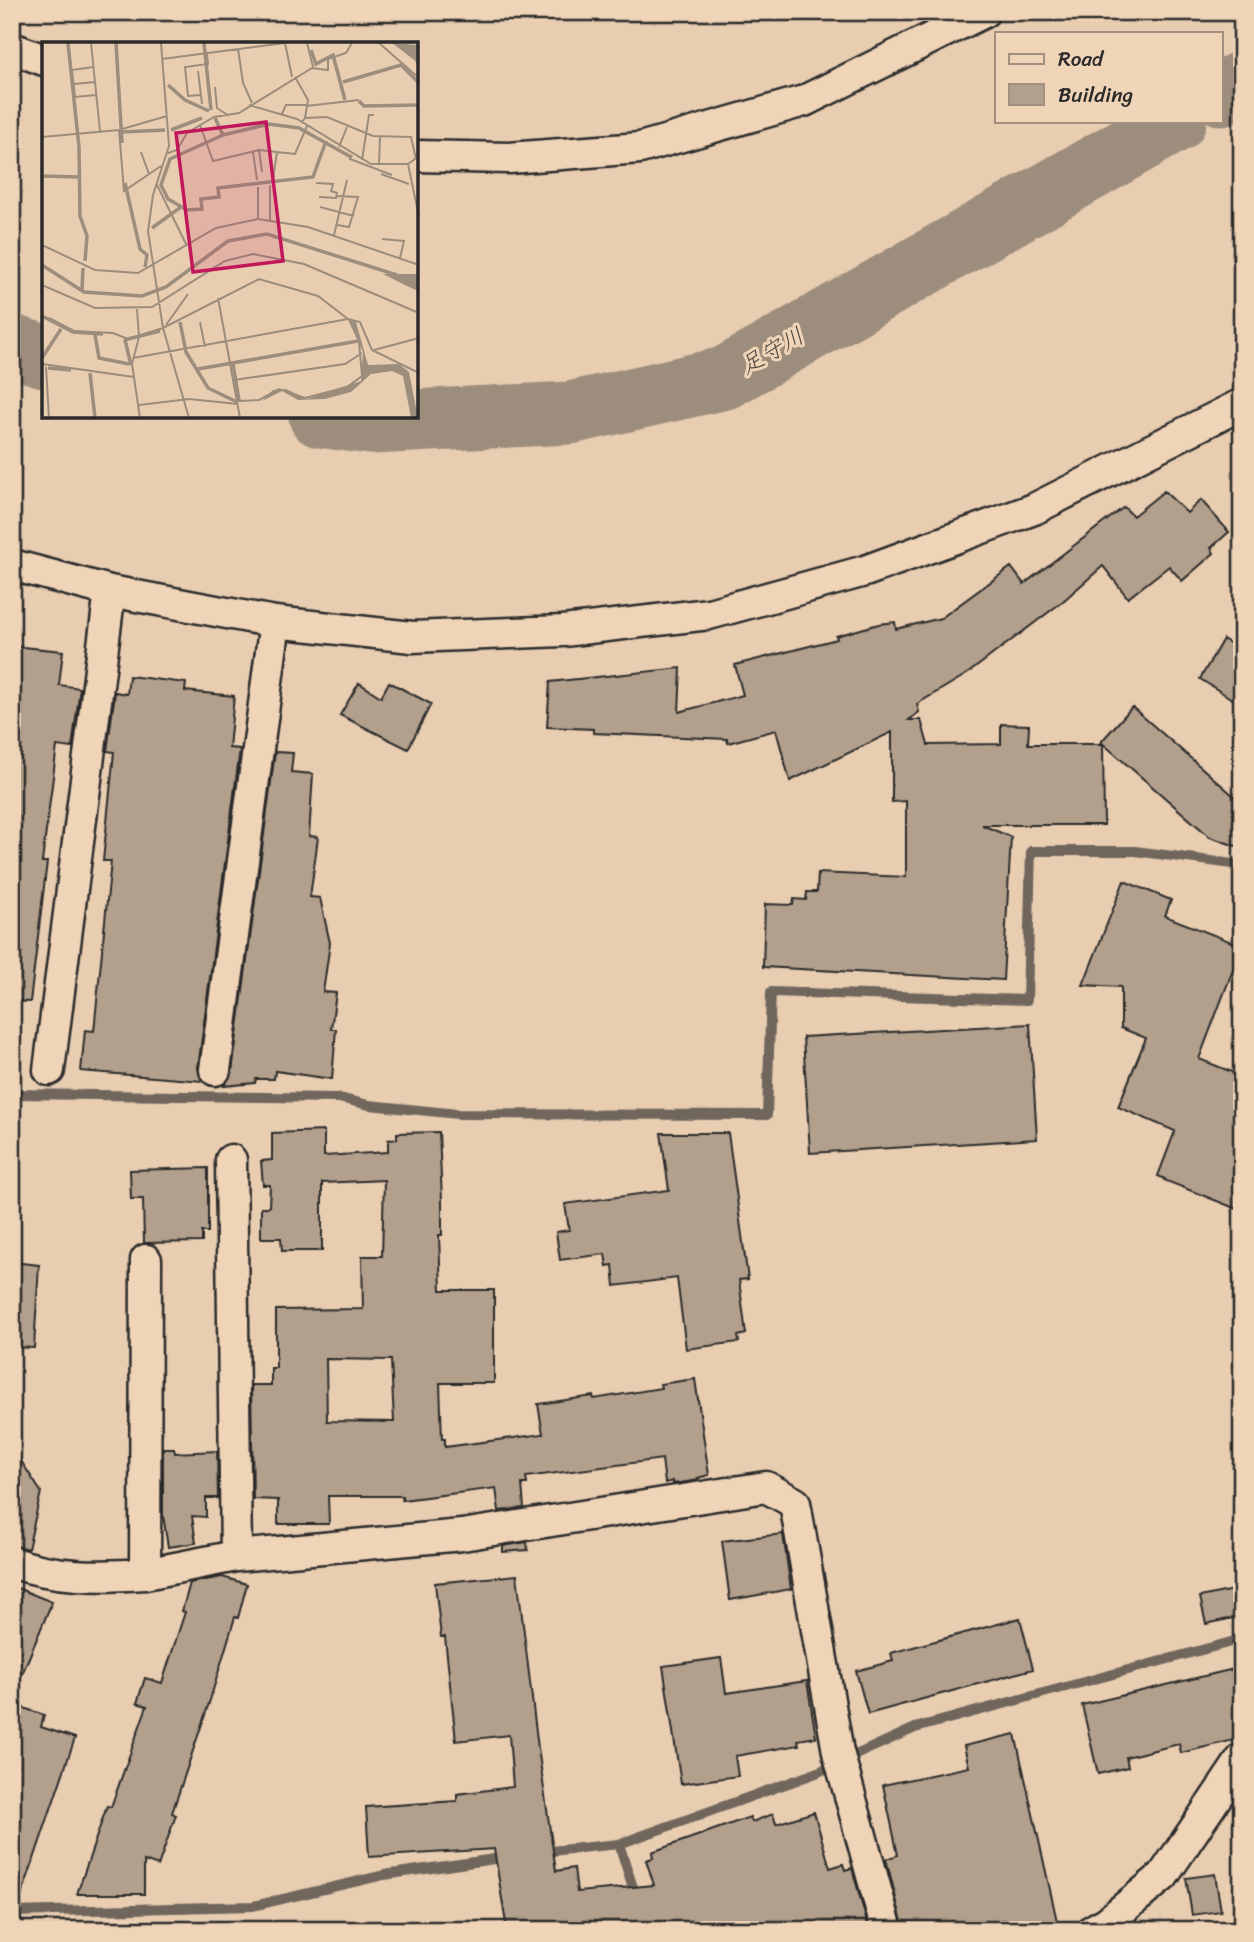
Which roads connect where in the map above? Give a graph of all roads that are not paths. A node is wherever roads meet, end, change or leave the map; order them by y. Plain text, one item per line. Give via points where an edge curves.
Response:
1 (984, 12) edge
2 (12, 48) edge
3 (42, 60) edge
4 (418, 156) edge
5 (1242, 404) edge
6 (12, 565) edge
7 (110, 592) junction
8 (275, 622) junction
9 (49, 1070) dead end
10 (215, 1070) dead end
11 (231, 1160) dead end
12 (146, 1260) dead end
13 (236, 1556) junction
14 (12, 1562) edge
15 (145, 1574) junction
16 (1242, 1759) edge
17 (887, 1930) edge
18 (1093, 1930) edge

1 - 4 street via 804,101 640,148 509,158
2 - 3 street
5 - 8 street via 1034,509 865,571 709,614 564,631 412,637
6 - 7 street
7 - 8 street
7 - 9 street
8 - 10 street
11 - 13 street
12 - 15 street
13 - 15 street
13 - 17 street via 462,1535 766,1487 795,1503 841,1765
14 - 15 street via 100,1577
16 - 18 street via 1163,1876

